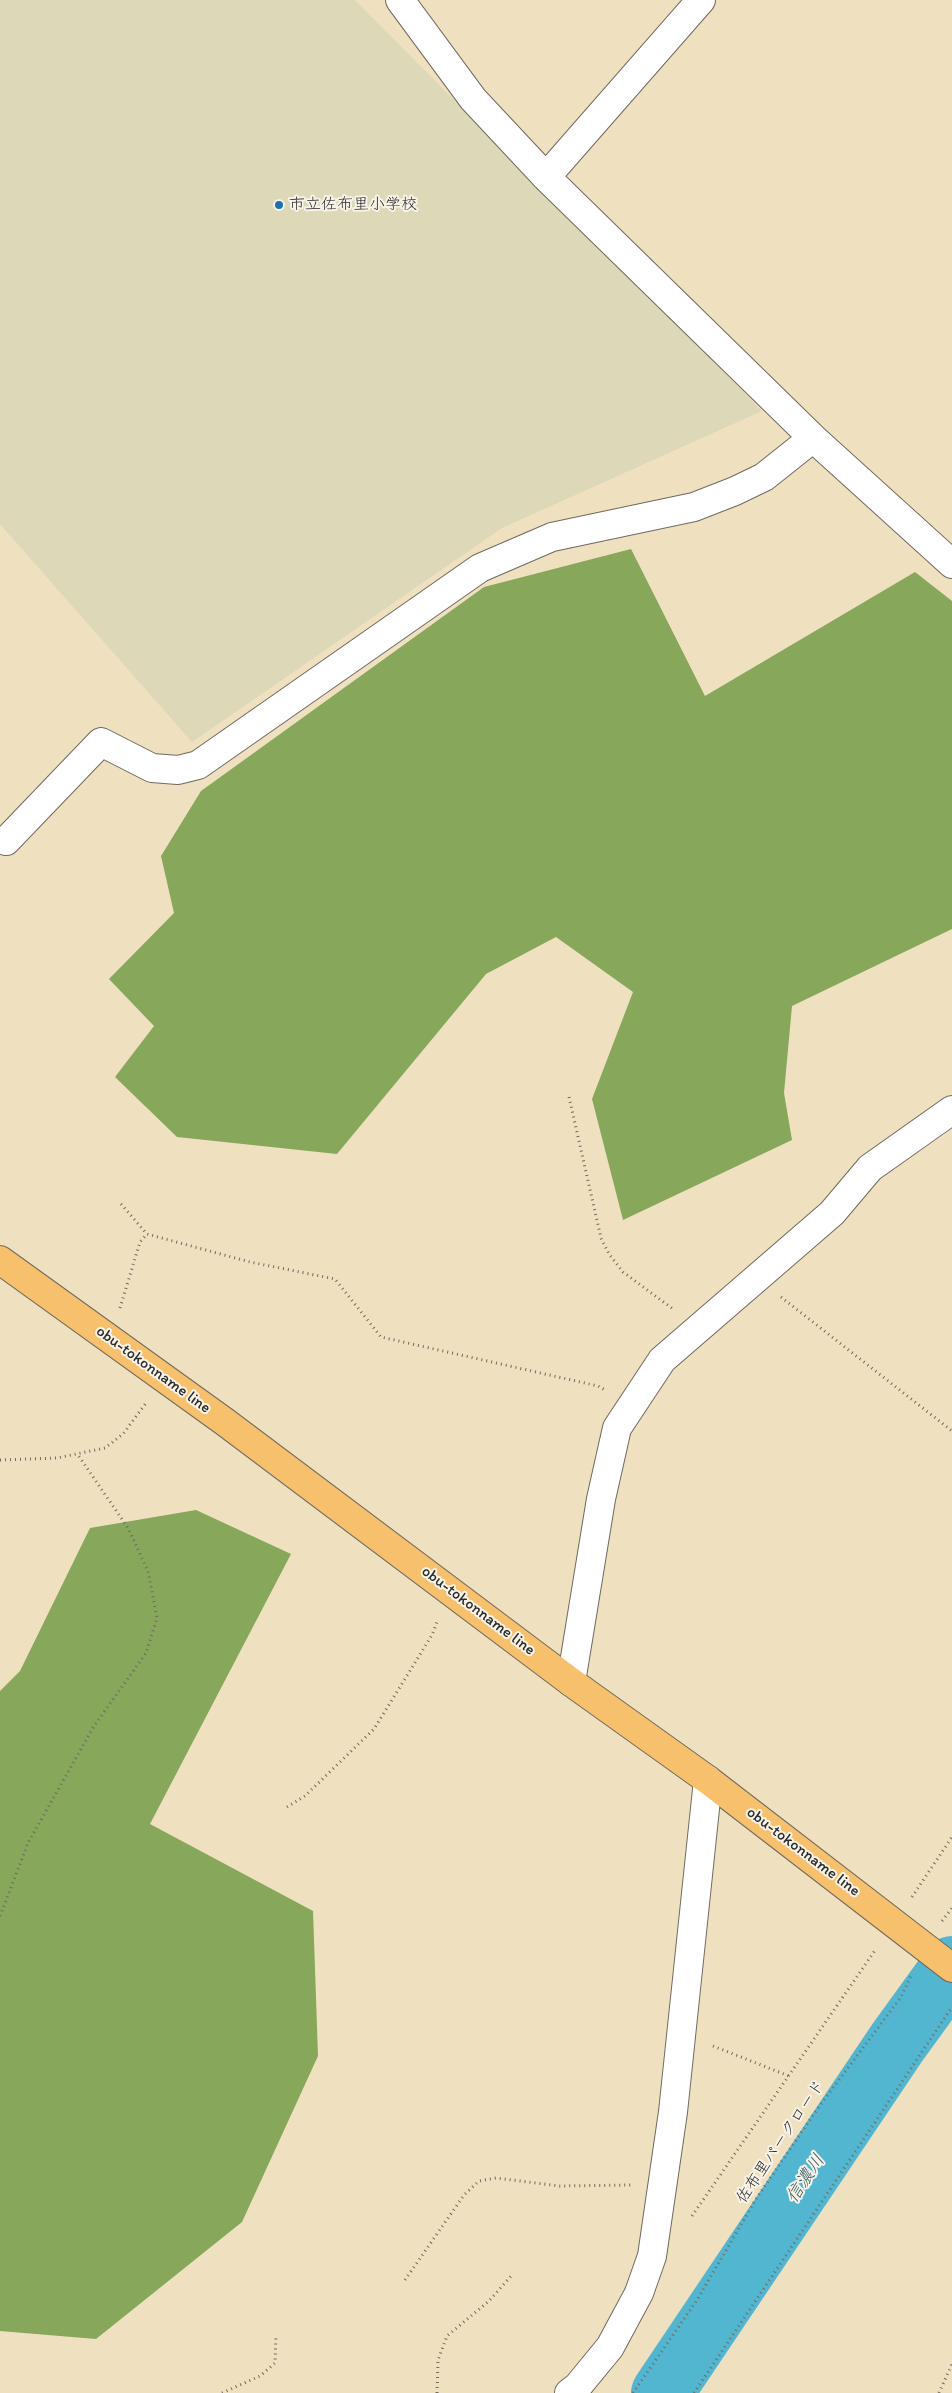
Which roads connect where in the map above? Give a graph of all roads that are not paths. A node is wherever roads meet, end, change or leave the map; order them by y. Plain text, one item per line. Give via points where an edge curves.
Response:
1 (400, 0) edge
2 (701, 0) edge
3 (546, 176) junction
4 (813, 438) junction
5 (952, 564) edge
6 (2, 841) edge
7 (952, 1110) edge
8 (0, 1260) edge
9 (570, 1682) junction
10 (708, 1780) junction
11 (938, 1956) edge
12 (569, 2393) edge

1 - 3 street via 473,99
2 - 3 street
3 - 4 street
4 - 5 street
4 - 6 street via 764,477 735,491 694,507 552,537 480,568 198,765 178,770 152,768 101,742
7 - 9 street via 870,1168 832,1213 662,1360 617,1428 601,1499
8 - 9 main road, obu-tokonname line via 454,1592
9 - 10 main road, obu-tokonname line
10 - 11 main road, obu-tokonname line
10 - 12 street via 673,2112 652,2256 639,2293 610,2347

